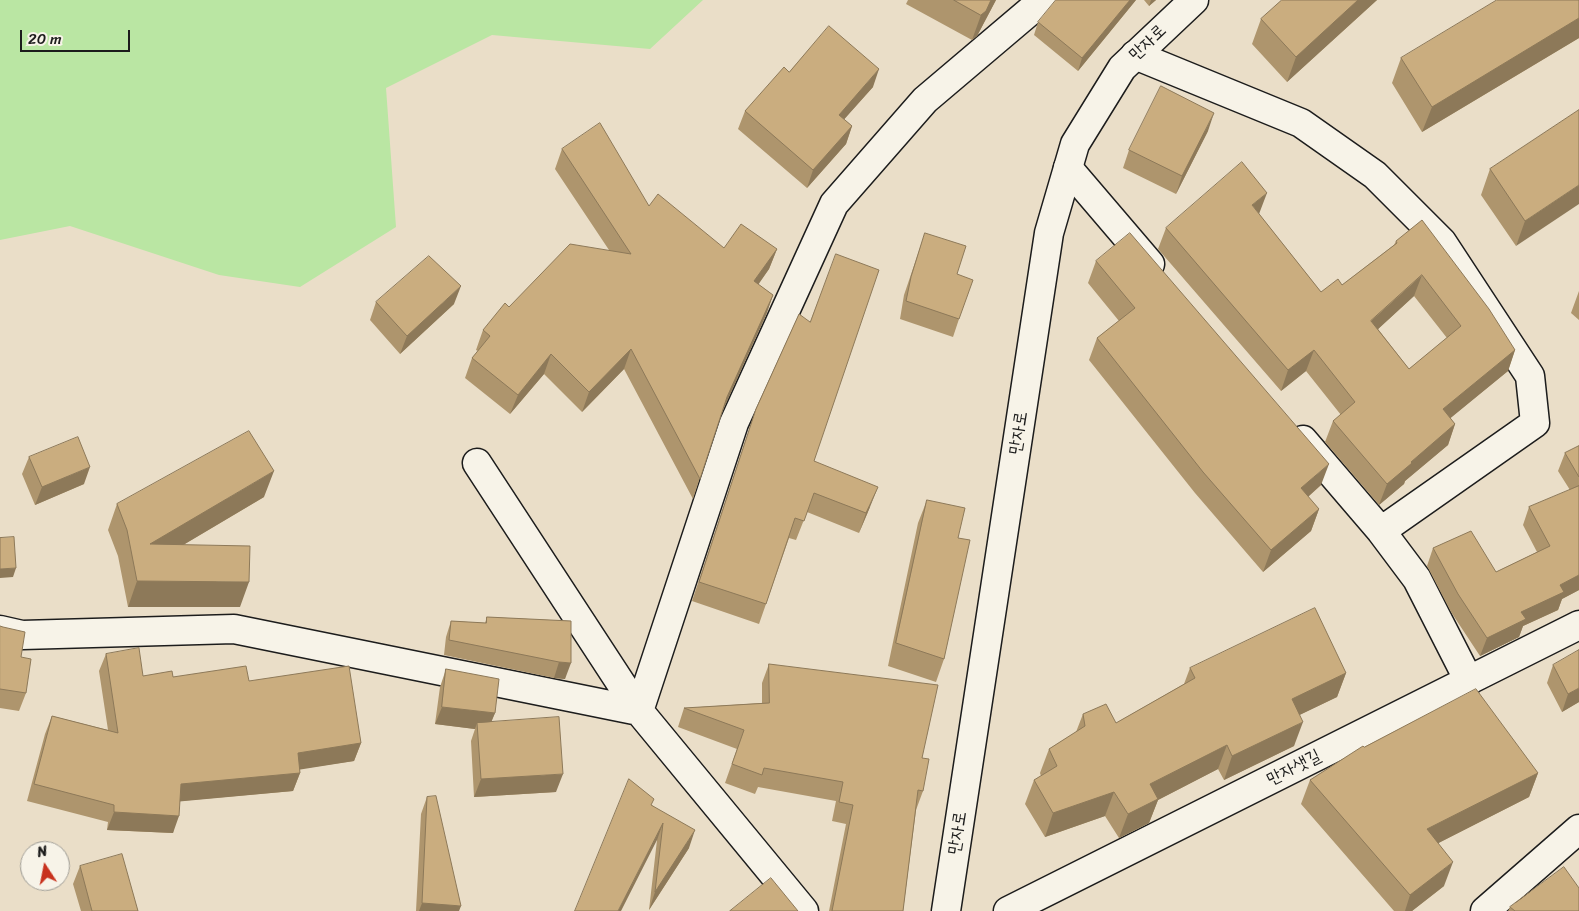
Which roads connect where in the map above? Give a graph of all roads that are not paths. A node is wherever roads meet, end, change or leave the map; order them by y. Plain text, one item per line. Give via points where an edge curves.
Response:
1 (1043, 0) edge
2 (1194, 0) edge
3 (1135, 55) junction
4 (1068, 168) junction
5 (1166, 282) edge
6 (1290, 425) edge
7 (477, 463) dead end
8 (1381, 531) junction
9 (1579, 625) edge
10 (0, 630) edge
11 (1469, 680) junction
12 (638, 711) junction
13 (1579, 829) edge
14 (804, 911) edge
15 (946, 911) edge
16 (1008, 911) edge
17 (1485, 911) edge

1 - 12 street via 925,100 834,204 734,423
2 - 3 street, 만자로
3 - 4 street, 만자로 via 1122,68 1075,144
3 - 8 street via 1301,123 1376,175 1442,242 1530,376 1535,423
4 - 5 street
4 - 15 street, 만자로 via 1049,233
6 - 8 street
7 - 12 street
8 - 11 street via 1417,579
9 - 11 street, 만자샛길
10 - 12 street via 22,635 234,630
11 - 16 street, 만자샛길
12 - 14 street
13 - 17 street

